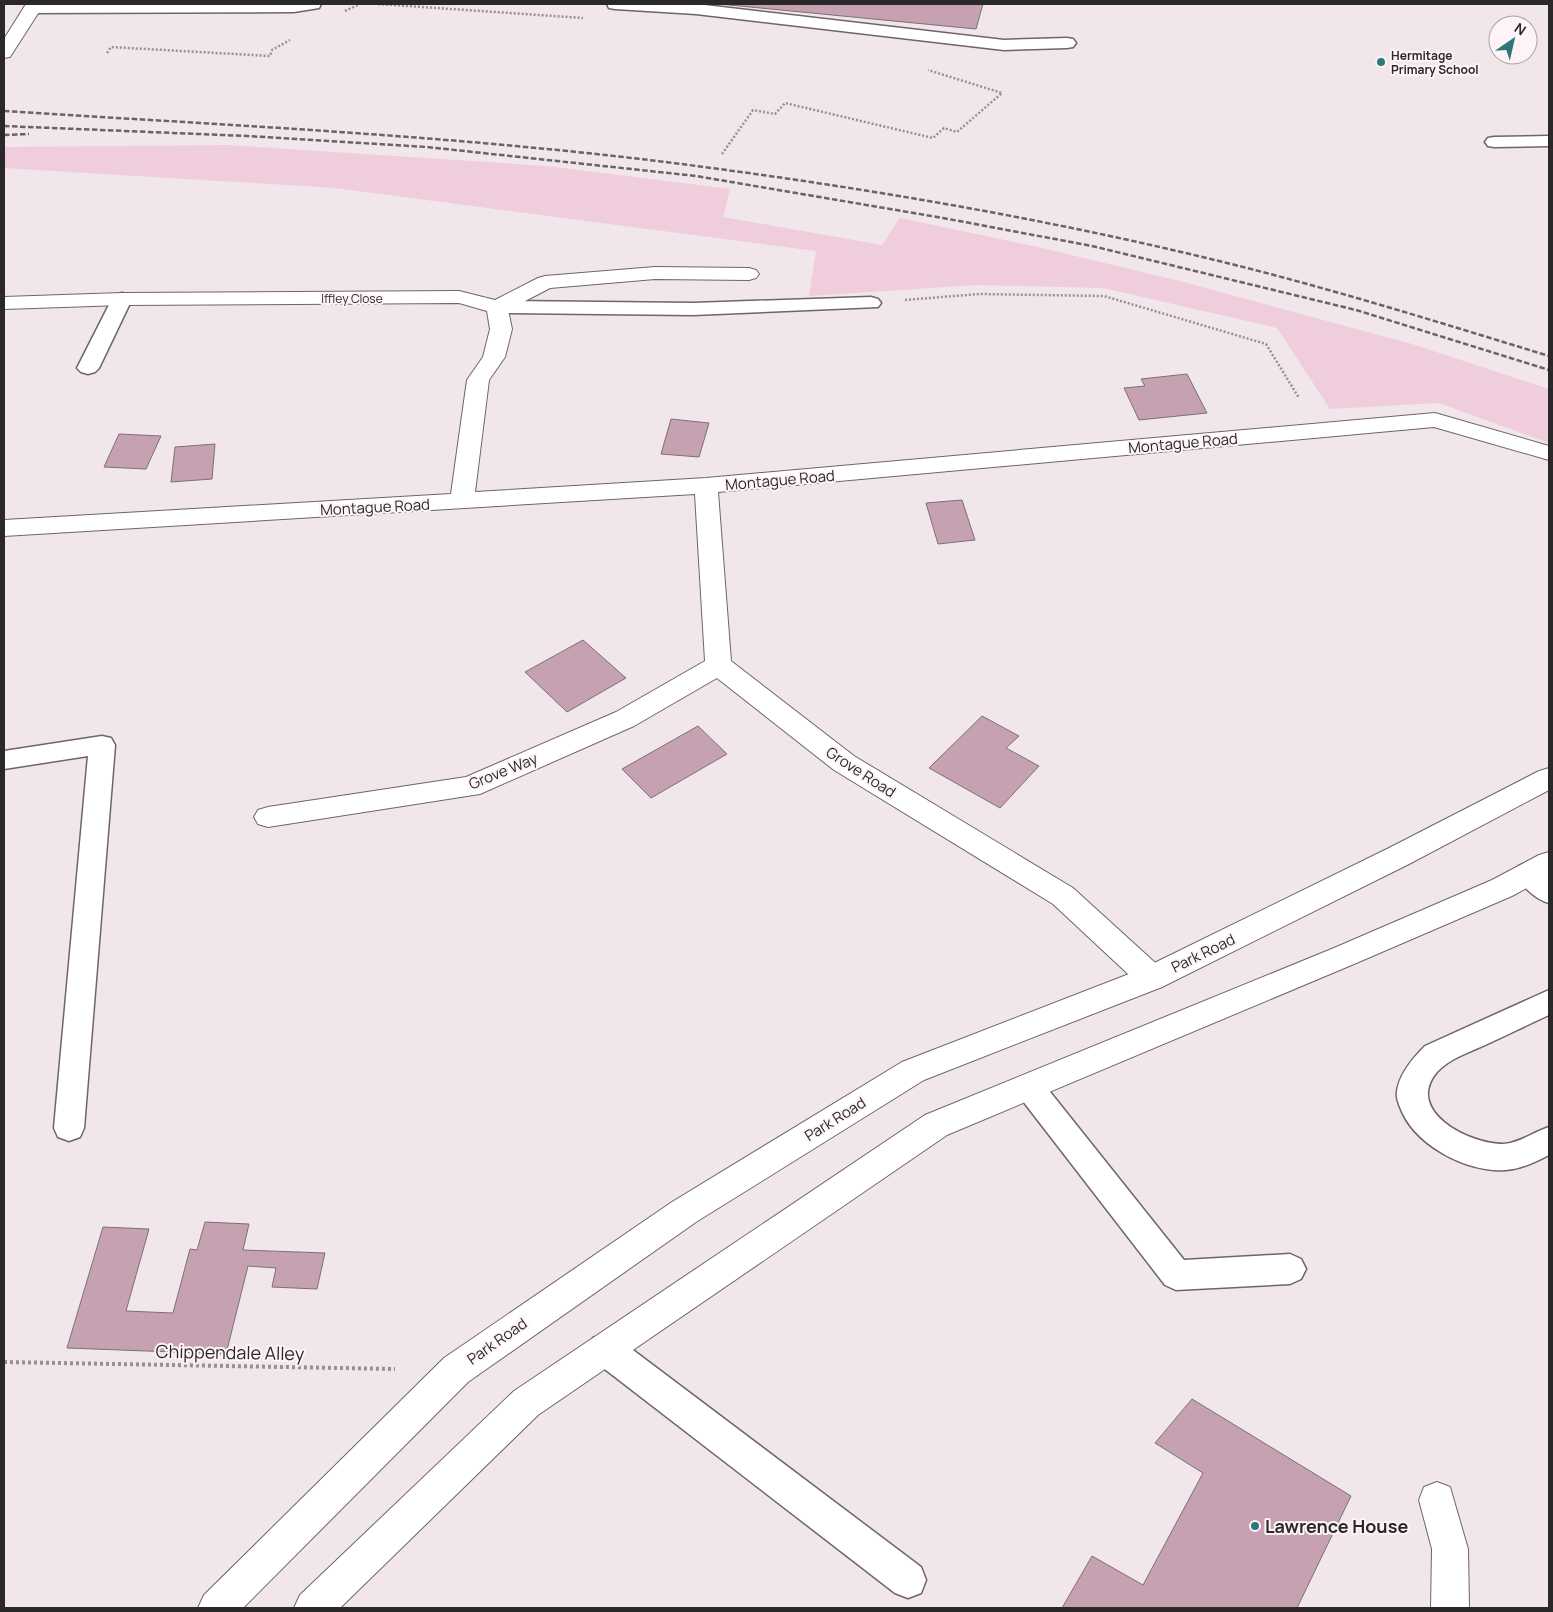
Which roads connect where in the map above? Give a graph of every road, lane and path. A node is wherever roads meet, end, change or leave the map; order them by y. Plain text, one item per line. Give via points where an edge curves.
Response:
1 (312, 4) edge
2 (360, 4) edge
3 (378, 4) edge
4 (615, 4) edge
5 (34, 6) edge
6 (344, 12) dead end
7 (590, 19) dead end
8 (296, 37) dead end
9 (1067, 43) dead end
10 (4, 53) edge
11 (107, 53) dead end
12 (922, 69) dead end
13 (1549, 141) edge
14 (1494, 142) dead end
15 (722, 154) dead end
16 (749, 274) dead end
17 (122, 298) junction
18 (4, 303) edge
19 (872, 303) joint
20 (496, 307) junction
21 (88, 368) dead end
22 (1319, 430) junction
23 (1549, 454) edge
24 (706, 486) junction
25 (462, 502) junction
26 (4, 528) edge
27 (718, 665) junction
28 (4, 760) edge
29 (1549, 778) edge
30 (268, 817) dead end
31 (1543, 876) edge
32 (1152, 978) junction
33 (1549, 1002) edge
34 (1029, 1087) junction
35 (69, 1128) dead end
36 (1549, 1140) edge
37 (1290, 1269) dead end
38 (605, 1349) junction
39 (4, 1362) edge
40 (456, 1370) junction
41 (1437, 1500) dead end
42 (908, 1580) dead end
43 (217, 1608) edge
44 (313, 1608) edge
45 (1450, 1608) edge

1 - 5 lane via 294,7
2 - 6 path
3 - 7 path
4 - 9 lane via 696,9 1004,45
5 - 10 street
8 - 11 path via 272,50 270,56 111,47
12 - 15 path via 1002,92 957,132 944,128 933,138 785,103 775,114 753,110
13 - 14 lane
16 - 20 street via 655,273 545,282
17 - 18 street, Iffley Close
17 - 20 street, Iffley Close via 458,297
17 - 21 lane
19 - 20 lane via 693,309
19 - 22 path via 979,294 1104,296 1266,344
20 - 25 street via 501,329 494,357 478,380
22 - 23 street, Montague Road via 1436,420
22 - 24 street, Montague Road
24 - 25 street, Montague Road
24 - 27 street
25 - 26 street, Montague Road
27 - 30 street, Grove Way via 625,719 470,787
27 - 32 street, Grove Road via 844,763 1063,896
28 - 35 lane via 102,745
29 - 32 street, Park Road
31 - 34 street via 1502,888
32 - 40 street, Park Road via 913,1071 684,1212
33 - 36 lane via 1435,1055 1416,1079 1411,1096 1418,1112 1434,1131 1456,1146 1482,1156 1505,1157 1527,1152
34 - 37 lane via 1176,1275
34 - 38 street via 936,1125
38 - 42 lane
38 - 44 street via 526,1403
39 - 40 path, Chippendale Alley
40 - 43 street, Park Road
41 - 45 street via 1450,1549

